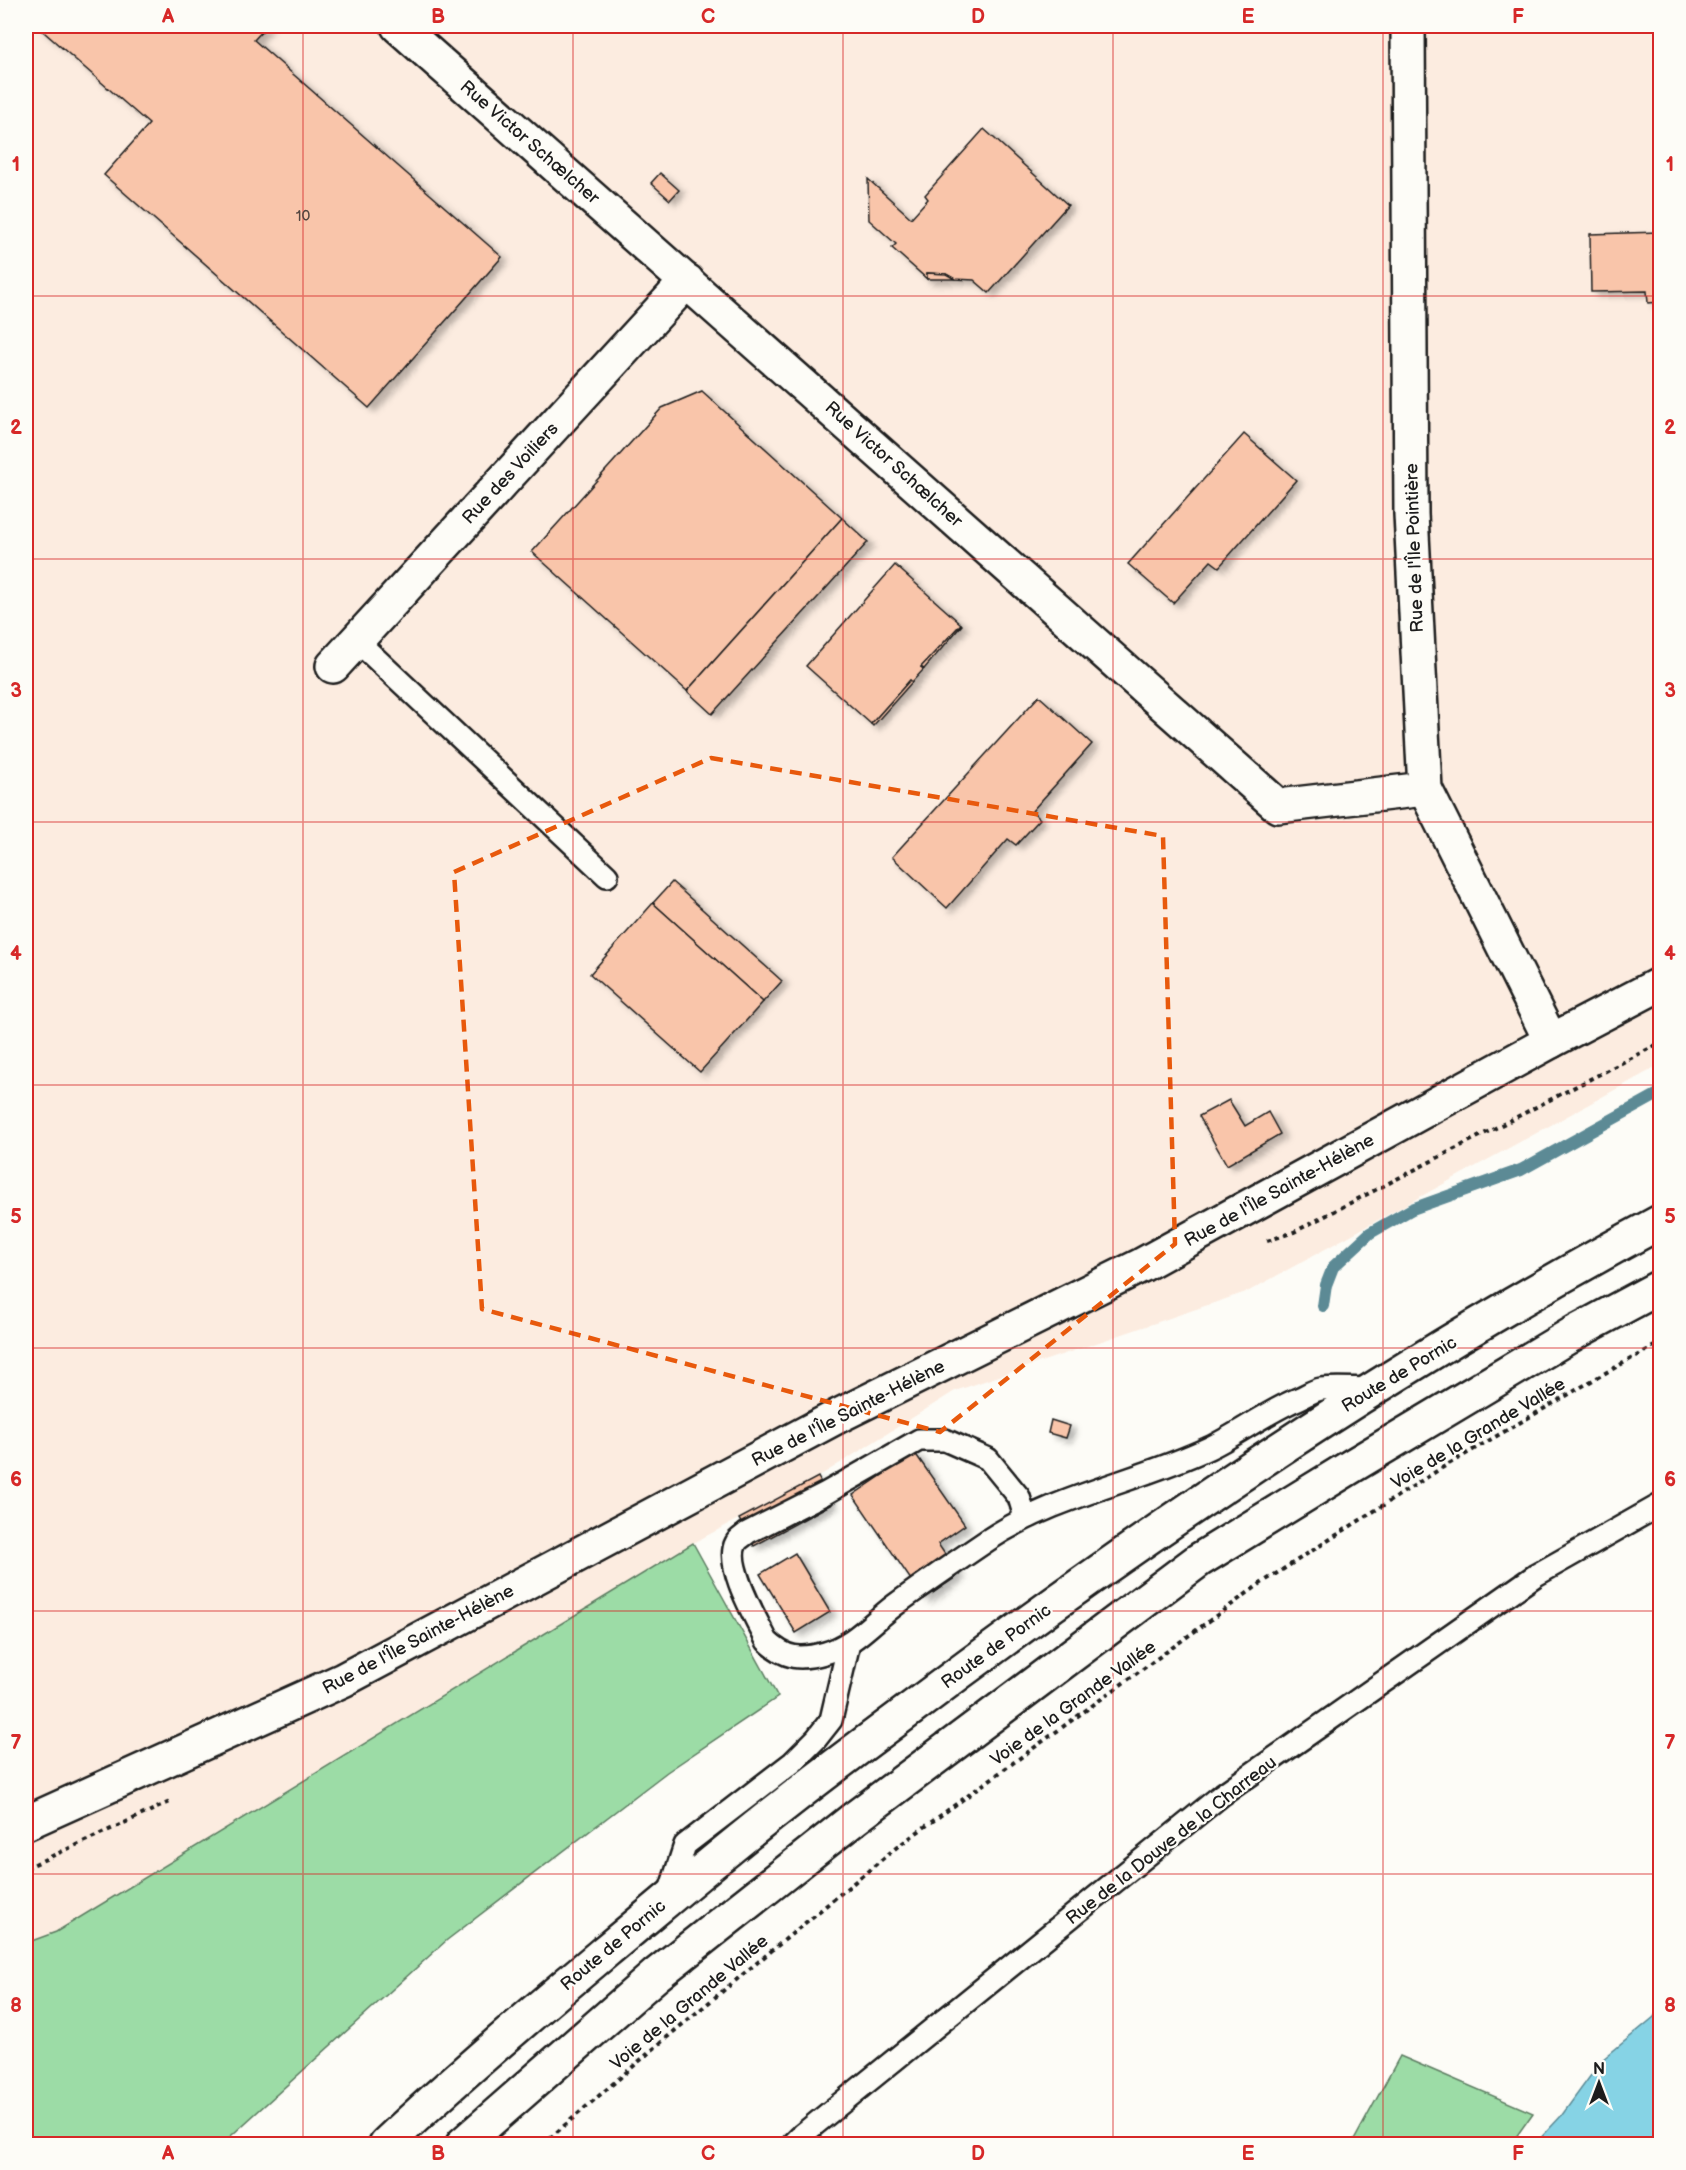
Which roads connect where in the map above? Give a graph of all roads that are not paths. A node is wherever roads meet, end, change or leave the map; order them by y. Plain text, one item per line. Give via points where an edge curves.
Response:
1 (398, 26) edge
2 (1408, 26) edge
3 (687, 281) junction
4 (356, 640) junction
5 (333, 666) dead end
6 (1425, 789) junction
7 (607, 876) dead end
8 (1660, 984) edge
9 (1551, 1041) junction
10 (1660, 1222) edge
11 (1660, 1287) edge
12 (1372, 1389) junction
13 (1660, 1505) edge
14 (1025, 1517) junction
15 (849, 1643) junction
16 (26, 1823) edge
17 (667, 1900) junction
18 (386, 2145) edge
19 (463, 2145) edge
20 (794, 2145) edge

1 - 3 main road, Rue Victor Schœlcher
2 - 6 main road, Rue de l'Île Pointière via 1410,514
3 - 4 main road, Rue des Voiliers
3 - 6 main road, Rue Victor Schœlcher via 1278,806
4 - 5 main road, Rue des Voiliers
4 - 7 lane
6 - 9 main road, Rue de l'Île Pointière
8 - 9 main road, Rue de l'Île Sainte-Hélène
9 - 16 main road, Rue de l'Île Sainte-Hélène via 1142,1265 838,1416 343,1680
10 - 12 main road, Route de Pornic
11 - 19 main road via 1576,1332 1199,1560 855,1818 683,1954
12 - 14 lane via 1320,1389 1165,1467
12 - 17 main road, Route de Pornic via 1166,1525 993,1647 784,1804
13 - 20 lane, Rue de la Douve de la Charreau via 1536,1575 1223,1794
14 - 15 lane via 893,1606
14 - 15 lane via 1019,1497 988,1459 945,1440 919,1440 736,1542 734,1570 767,1641 777,1650 787,1657 803,1657
15 - 17 lane via 831,1720 793,1762 685,1845
17 - 18 main road, Route de Pornic via 525,2019

